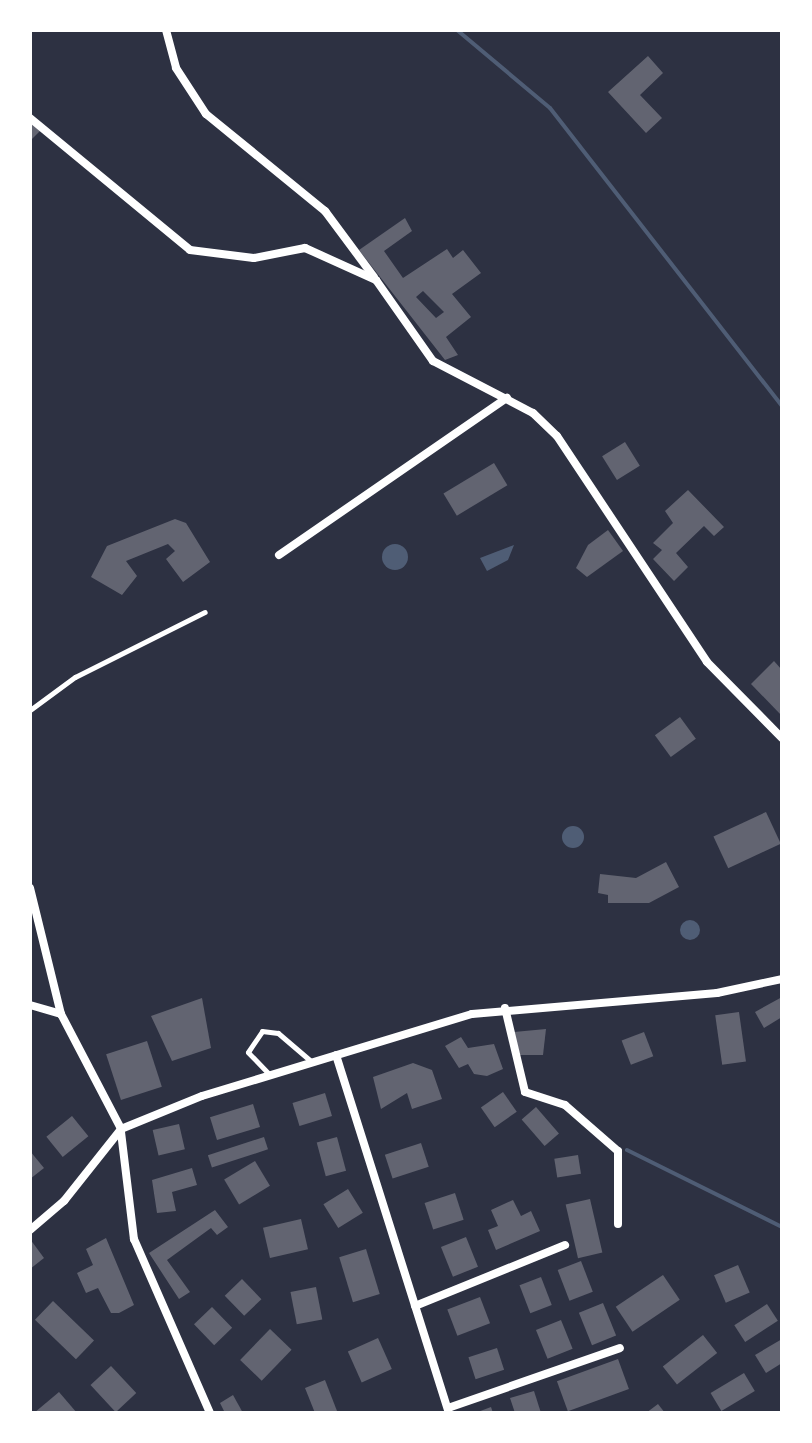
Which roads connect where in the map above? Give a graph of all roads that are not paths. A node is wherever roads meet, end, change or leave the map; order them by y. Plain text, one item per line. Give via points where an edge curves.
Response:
1 (166, 30) edge
2 (30, 118) edge
3 (376, 280) junction
4 (507, 398) junction
5 (279, 555) dead end
6 (205, 612) dead end
7 (30, 710) edge
8 (782, 738) edge
9 (30, 888) edge
10 (782, 979) edge
11 (30, 1005) edge
12 (505, 1008) junction
13 (61, 1014) junction
14 (336, 1055) junction
15 (312, 1062) junction
16 (270, 1075) junction
17 (121, 1130) junction
18 (618, 1224) dead end
19 (30, 1230) edge
20 (565, 1245) dead end
21 (415, 1306) junction
22 (620, 1348) dead end
23 (449, 1410) edge
24 (210, 1413) edge

1 - 3 street via 176,68 206,114 325,211
2 - 3 street via 190,250 254,258 305,248
3 - 4 street via 433,361
4 - 5 street
4 - 8 street via 557,436 707,662
6 - 7 lane via 75,677
9 - 13 street
10 - 12 street via 717,993
11 - 13 street
12 - 14 street
12 - 18 street via 525,1092 565,1105 618,1151
13 - 17 street
14 - 15 street
14 - 21 street
15 - 16 street
15 - 16 lane via 278,1033 262,1031 248,1052
16 - 17 street
17 - 19 street
17 - 24 street via 134,1239
20 - 21 street
21 - 23 street
22 - 23 street

